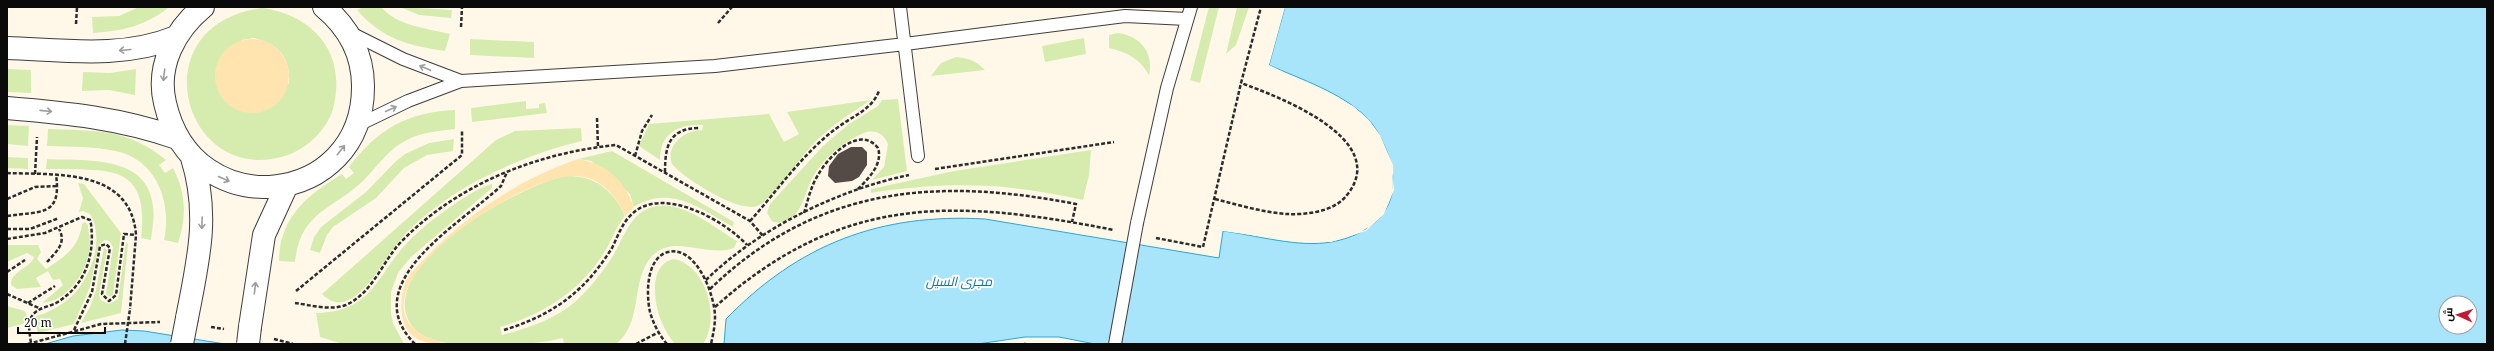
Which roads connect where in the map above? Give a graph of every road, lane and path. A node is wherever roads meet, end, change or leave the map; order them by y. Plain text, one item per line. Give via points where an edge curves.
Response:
1 (203, 7) edge
2 (324, 7) edge
3 (462, 7) edge
4 (732, 7) edge
5 (900, 7) edge
6 (1191, 7) edge
7 (1262, 7) edge
8 (1187, 19) junction
9 (718, 23) dead end
10 (461, 27) dead end
11 (347, 31) junction
12 (176, 37) junction
13 (905, 44) junction
14 (7, 48) edge
15 (462, 81) junction
16 (1241, 83) junction
17 (879, 91) dead end
18 (7, 108) edge
19 (38, 110) junction
20 (652, 115) dead end
21 (597, 118) dead end
22 (356, 126) junction
23 (700, 128) dead end
24 (462, 131) dead end
25 (177, 138) junction
26 (1114, 142) dead end
27 (598, 147) junction
28 (635, 156) junction
29 (918, 156) dead end
30 (192, 158) junction
31 (931, 170) dead end
32 (508, 172) junction
33 (7, 173) edge
34 (665, 173) junction
35 (917, 173) dead end
36 (35, 174) junction
37 (56, 175) junction
38 (287, 185) junction
39 (58, 186) junction
40 (856, 191) junction
41 (7, 199) edge
42 (1215, 199) junction
43 (804, 213) junction
44 (7, 216) edge
45 (59, 218) dead end
46 (750, 221) junction
47 (1072, 222) junction
48 (7, 229) edge
49 (59, 229) junction
50 (1119, 231) dead end
51 (136, 235) junction
52 (763, 236) junction
53 (1150, 237) dead end
54 (7, 239) edge
55 (747, 245) junction
56 (25, 260) dead end
57 (47, 262) dead end
58 (7, 272) edge
59 (706, 280) junction
60 (55, 286) dead end
61 (710, 289) junction
62 (296, 291) dead end
63 (7, 294) edge
64 (28, 303) junction
65 (295, 303) dead end
66 (714, 307) junction
67 (42, 309) junction
68 (74, 330) dead end
69 (504, 330) dead end
70 (659, 332) junction
71 (249, 336) edge
72 (31, 343) edge
73 (125, 344) edge
74 (182, 344) edge
75 (415, 344) edge
76 (636, 344) edge
77 (667, 344) edge
78 (711, 344) edge
79 (1115, 344) edge

1 - 12 street via 190,18
2 - 11 street
3 - 10 path
4 - 9 path
5 - 13 lane
6 - 8 lane
7 - 16 path
8 - 13 lane via 1125,16 1094,18
8 - 79 lane, bridge via 1167,88 1136,223
15 -> 11 lane via 403,59
11 - 22 street via 355,45 363,77 361,110
12 -> 14 street via 154,46 115,51
12 -> 25 street via 166,64 164,99 168,120
13 - 15 lane via 715,66
13 - 29 lane
22 -> 15 lane via 408,101
16 - 42 path
16 - 42 path via 1293,103 1325,123 1351,149 1356,164 1355,181 1347,195 1335,206 1306,213 1269,212
17 - 46 path via 868,108 818,144
18 - 19 street
19 -> 25 street via 122,121
19 - 36 path
20 - 28 path via 642,131
21 - 27 path
38 -> 22 street via 321,169 335,157
23 - 34 path via 684,130 671,139 665,154
24 - 62 path via 462,155
25 - 30 street
26 - 31 path
27 - 28 path via 616,145
27 - 32 path via 552,156
28 - 34 path
30 -> 38 street via 207,171 246,186 267,188
30 -> 74 street, bridge via 201,195 202,226 200,252
32 - 65 path via 469,191 420,225 398,246 368,289 351,302 331,308
32 - 75 path via 501,186 415,262 402,279 396,299 399,320 402,329
33 - 36 path
34 - 46 path
35 - 40 path
36 - 37 path
37 - 39 path
37 - 51 path via 91,180 118,194 132,213
71 -> 38 street via 264,235
39 - 41 path via 35,187
39 - 44 path via 58,197 52,206
40 - 43 path
40 - 43 path via 870,176 879,159 878,148 869,140 852,142 824,164
42 - 53 path via 1204,247
43 - 52 path
45 - 48 path via 30,229
46 - 52 path
47 - 50 path
47 - 61 path via 1076,204 1038,197 962,191 886,197 837,209 791,228 749,254
47 - 66 path via 1013,213 960,211 893,215 854,223 824,234 772,261 741,283
49 - 54 path via 32,237
49 - 57 path via 62,237 60,247
49 - 67 path via 86,217 91,224 92,251 89,264 75,287 54,304
51 - 68 path via 124,234 116,295 109,301 102,294 110,248 106,244 100,246 92,292
51 - 73 path, bridge
52 - 55 path
55 - 59 path
55 - 69 path via 726,227 684,206 663,202 652,203 642,207 626,221 601,265 574,294 541,316
56 - 58 path
59 - 61 path
59 - 70 path via 694,264 681,253 673,251 660,256 652,270 648,296 650,312
60 - 64 path
61 - 66 path
63 - 64 path
64 - 67 path
66 - 78 path
67 - 72 path via 34,313 30,320
70 - 76 path
70 - 77 path

